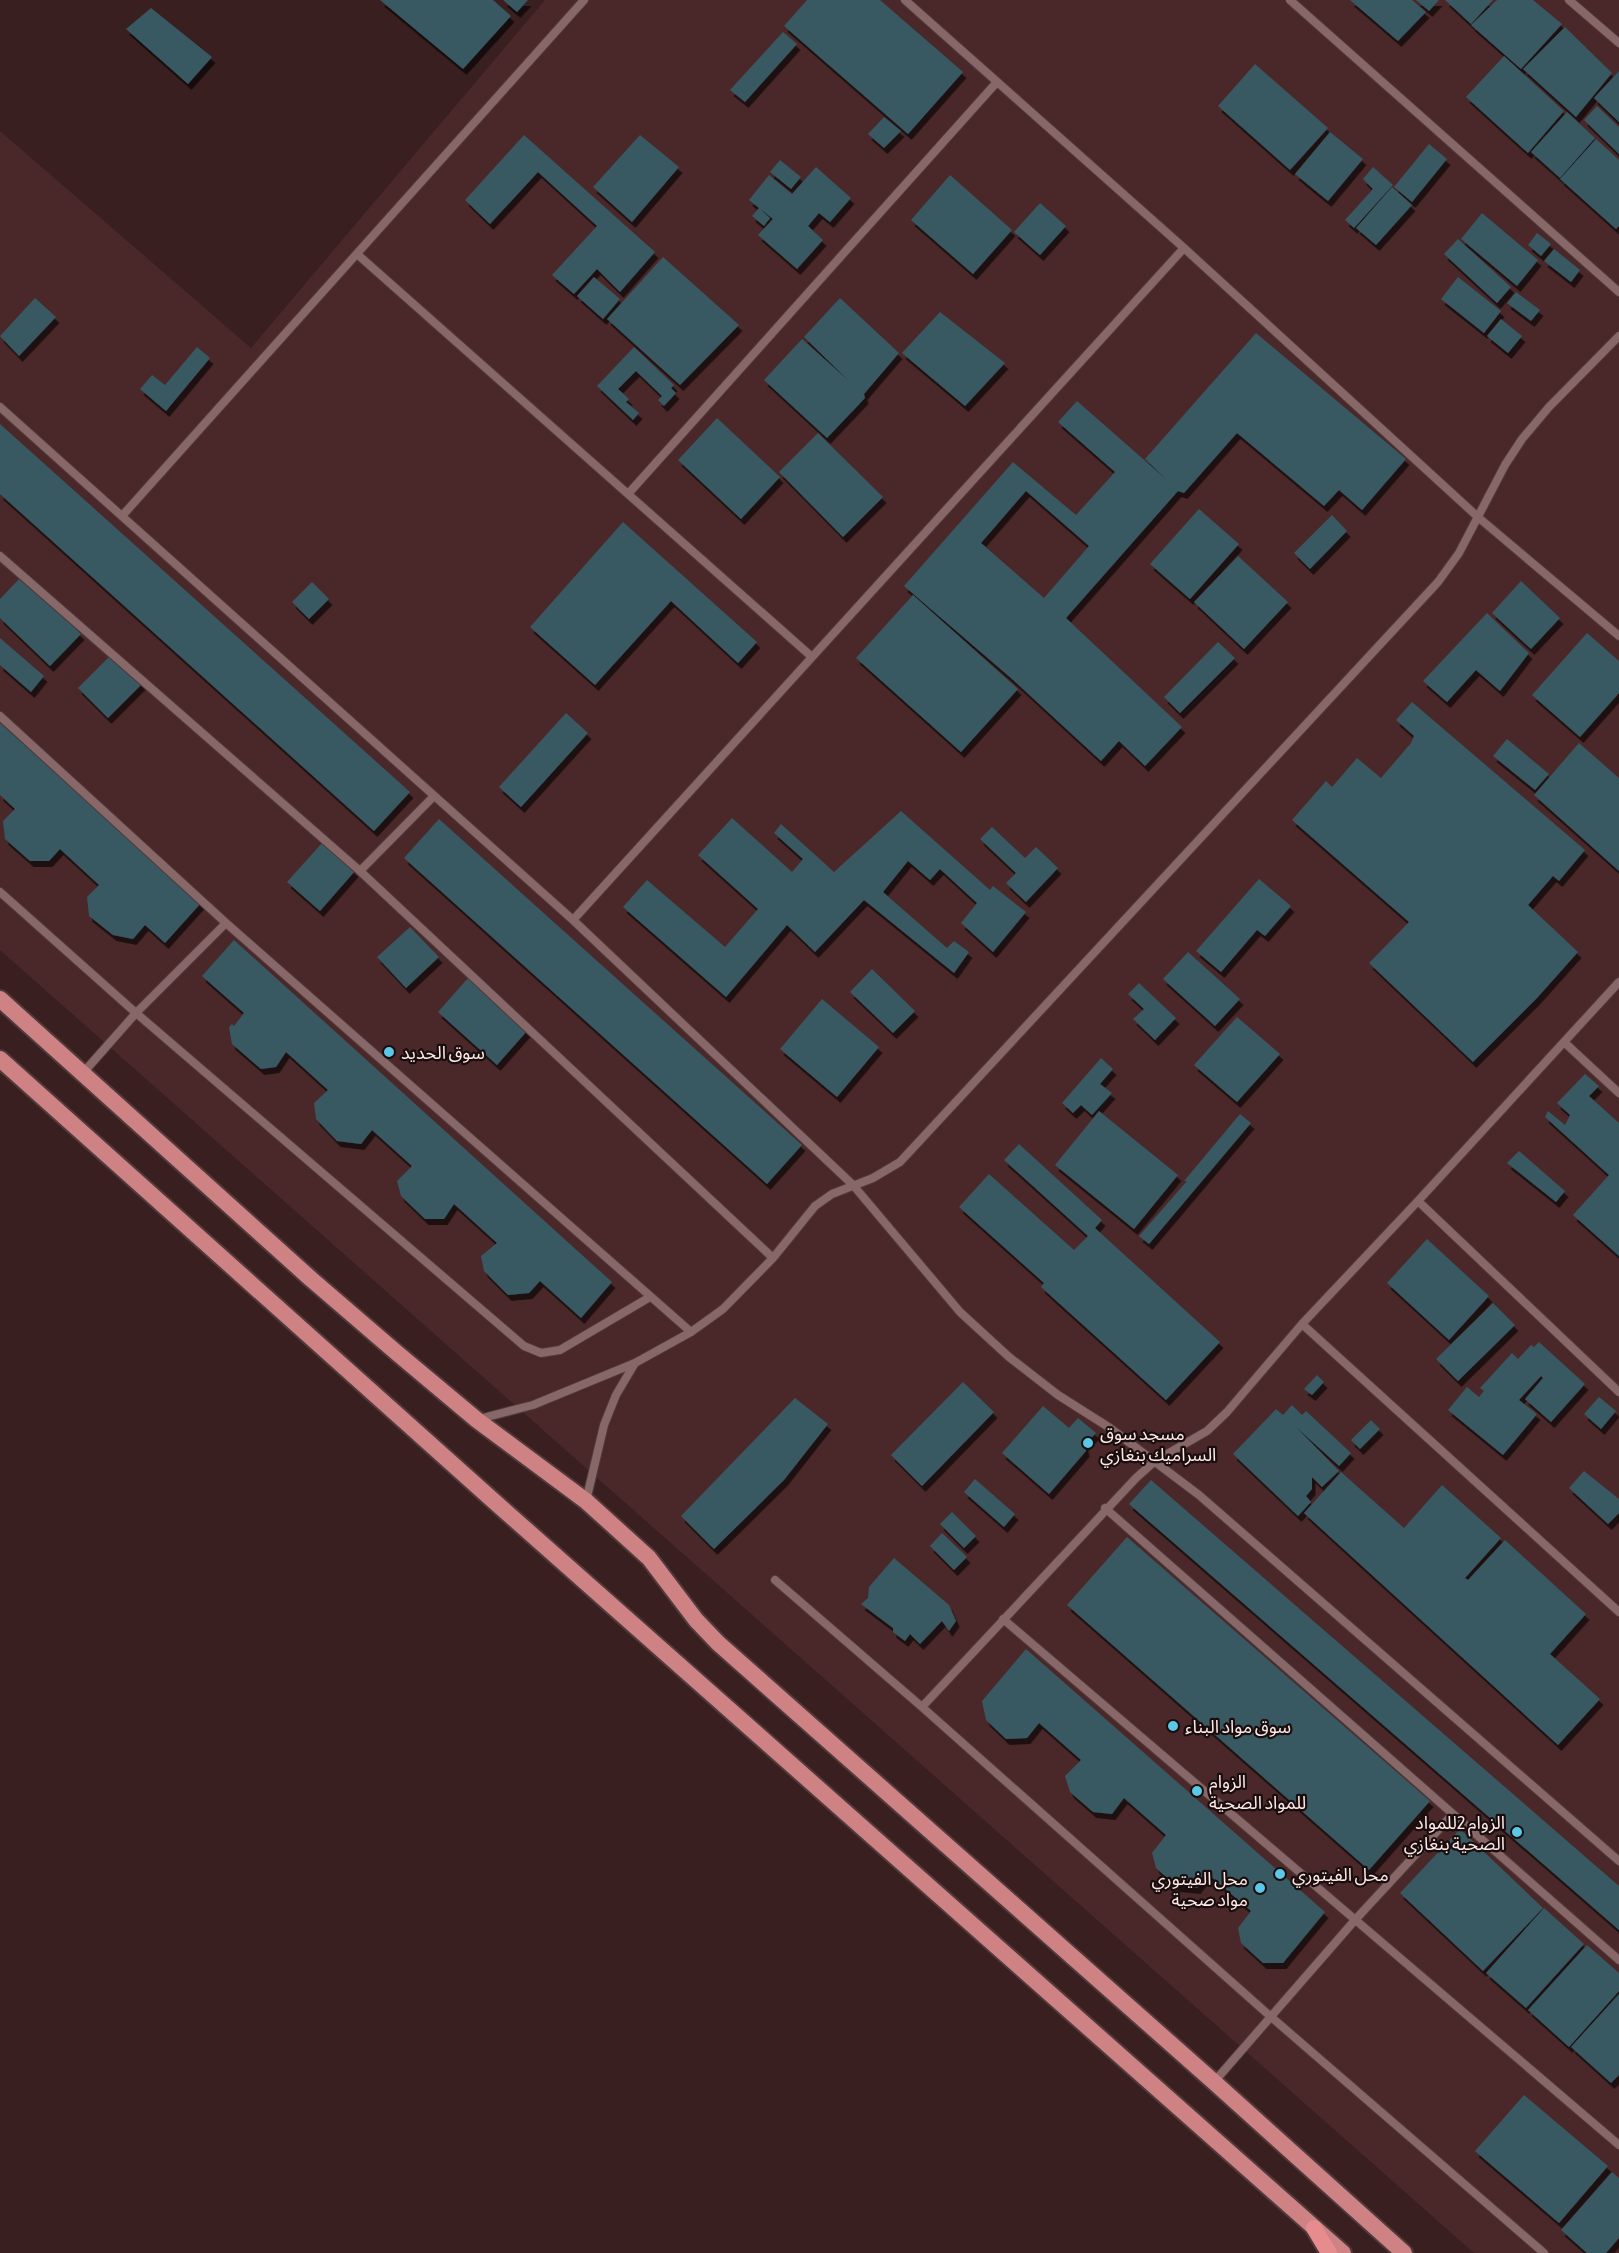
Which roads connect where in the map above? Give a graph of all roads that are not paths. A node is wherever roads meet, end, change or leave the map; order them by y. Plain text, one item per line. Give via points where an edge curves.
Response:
1 (584, 0) edge
2 (905, 0) edge
3 (1290, 0) edge
4 (1569, 0) edge
5 (1619, 43) edge
6 (997, 82) junction
7 (1184, 248) junction
8 (357, 254) junction
9 (1619, 292) edge
10 (1619, 336) edge
11 (0, 407) edge
12 (628, 494) junction
13 (122, 516) junction
14 (1479, 518) junction
15 (0, 556) edge
16 (1619, 636) edge
17 (812, 657) junction
18 (0, 716) edge
19 (434, 796) junction
20 (360, 871) junction
21 (0, 892) edge
22 (573, 920) junction
23 (226, 923) junction
24 (1619, 982) edge
25 (0, 999) edge
26 (136, 1013) junction
27 (1564, 1042) junction
28 (0, 1059) edge
29 (83, 1073) junction
30 (1619, 1094) edge
31 (852, 1185) junction
32 (1418, 1201) junction
33 (773, 1258) junction
34 (650, 1298) junction
35 (1302, 1324) junction
36 (691, 1332) junction
37 (635, 1363) junction
38 (1619, 1392) edge
39 (477, 1420) junction
40 (1155, 1461) junction
41 (586, 1501) junction
42 (1105, 1508) junction
43 (775, 1580) dead end
44 (1619, 1612) edge
45 (1003, 1619) junction
46 (922, 1707) junction
47 (1453, 1814) junction
48 (1619, 1861) edge
49 (1354, 1920) junction
50 (1619, 1960) edge
51 (1270, 2016) junction
52 (1214, 2082) junction
53 (1619, 2145) edge
54 (1314, 2228) junction
55 (1329, 2253) edge
56 (1343, 2253) edge
57 (1404, 2253) edge
58 (1544, 2253) edge

1 - 8 lane
2 - 6 lane
3 - 9 lane
4 - 5 lane
6 - 7 lane
6 - 12 lane
7 - 14 lane
7 - 17 lane
8 - 12 lane
8 - 13 lane
10 - 14 lane via 1522,439
11 - 13 lane
12 - 17 lane
13 - 19 lane
14 - 16 lane
14 - 31 lane via 1438,582 900,1162
15 - 20 lane
17 - 22 lane
18 - 23 lane
19 - 20 lane
19 - 22 lane
20 - 33 lane
21 - 26 lane
22 - 31 lane
23 - 26 lane
23 - 34 lane
24 - 27 lane
25 - 29 main road
26 - 29 lane
26 - 34 lane via 524,1346 541,1353 560,1350
27 - 30 lane
27 - 32 lane
28 - 54 main road
29 - 39 main road via 311,1279
31 - 33 lane via 815,1206
31 - 40 lane via 960,1312 992,1342 1058,1395
32 - 35 lane
32 - 38 lane
33 - 36 lane via 723,1309
34 - 36 lane
35 - 40 lane via 1207,1431
35 - 44 lane
36 - 37 lane
37 - 39 lane via 533,1405
37 - 41 lane via 604,1425
39 - 41 main road
40 - 42 lane
40 - 48 lane
41 - 52 main road via 648,1558 718,1643
42 - 45 lane
42 - 47 lane
43 - 46 lane
45 - 46 lane
45 - 49 lane
46 - 51 lane
47 - 49 lane
47 - 50 lane
49 - 51 lane
49 - 53 lane
51 - 52 lane
51 - 58 lane
52 - 57 main road
54 - 55 highway
54 - 56 main road

